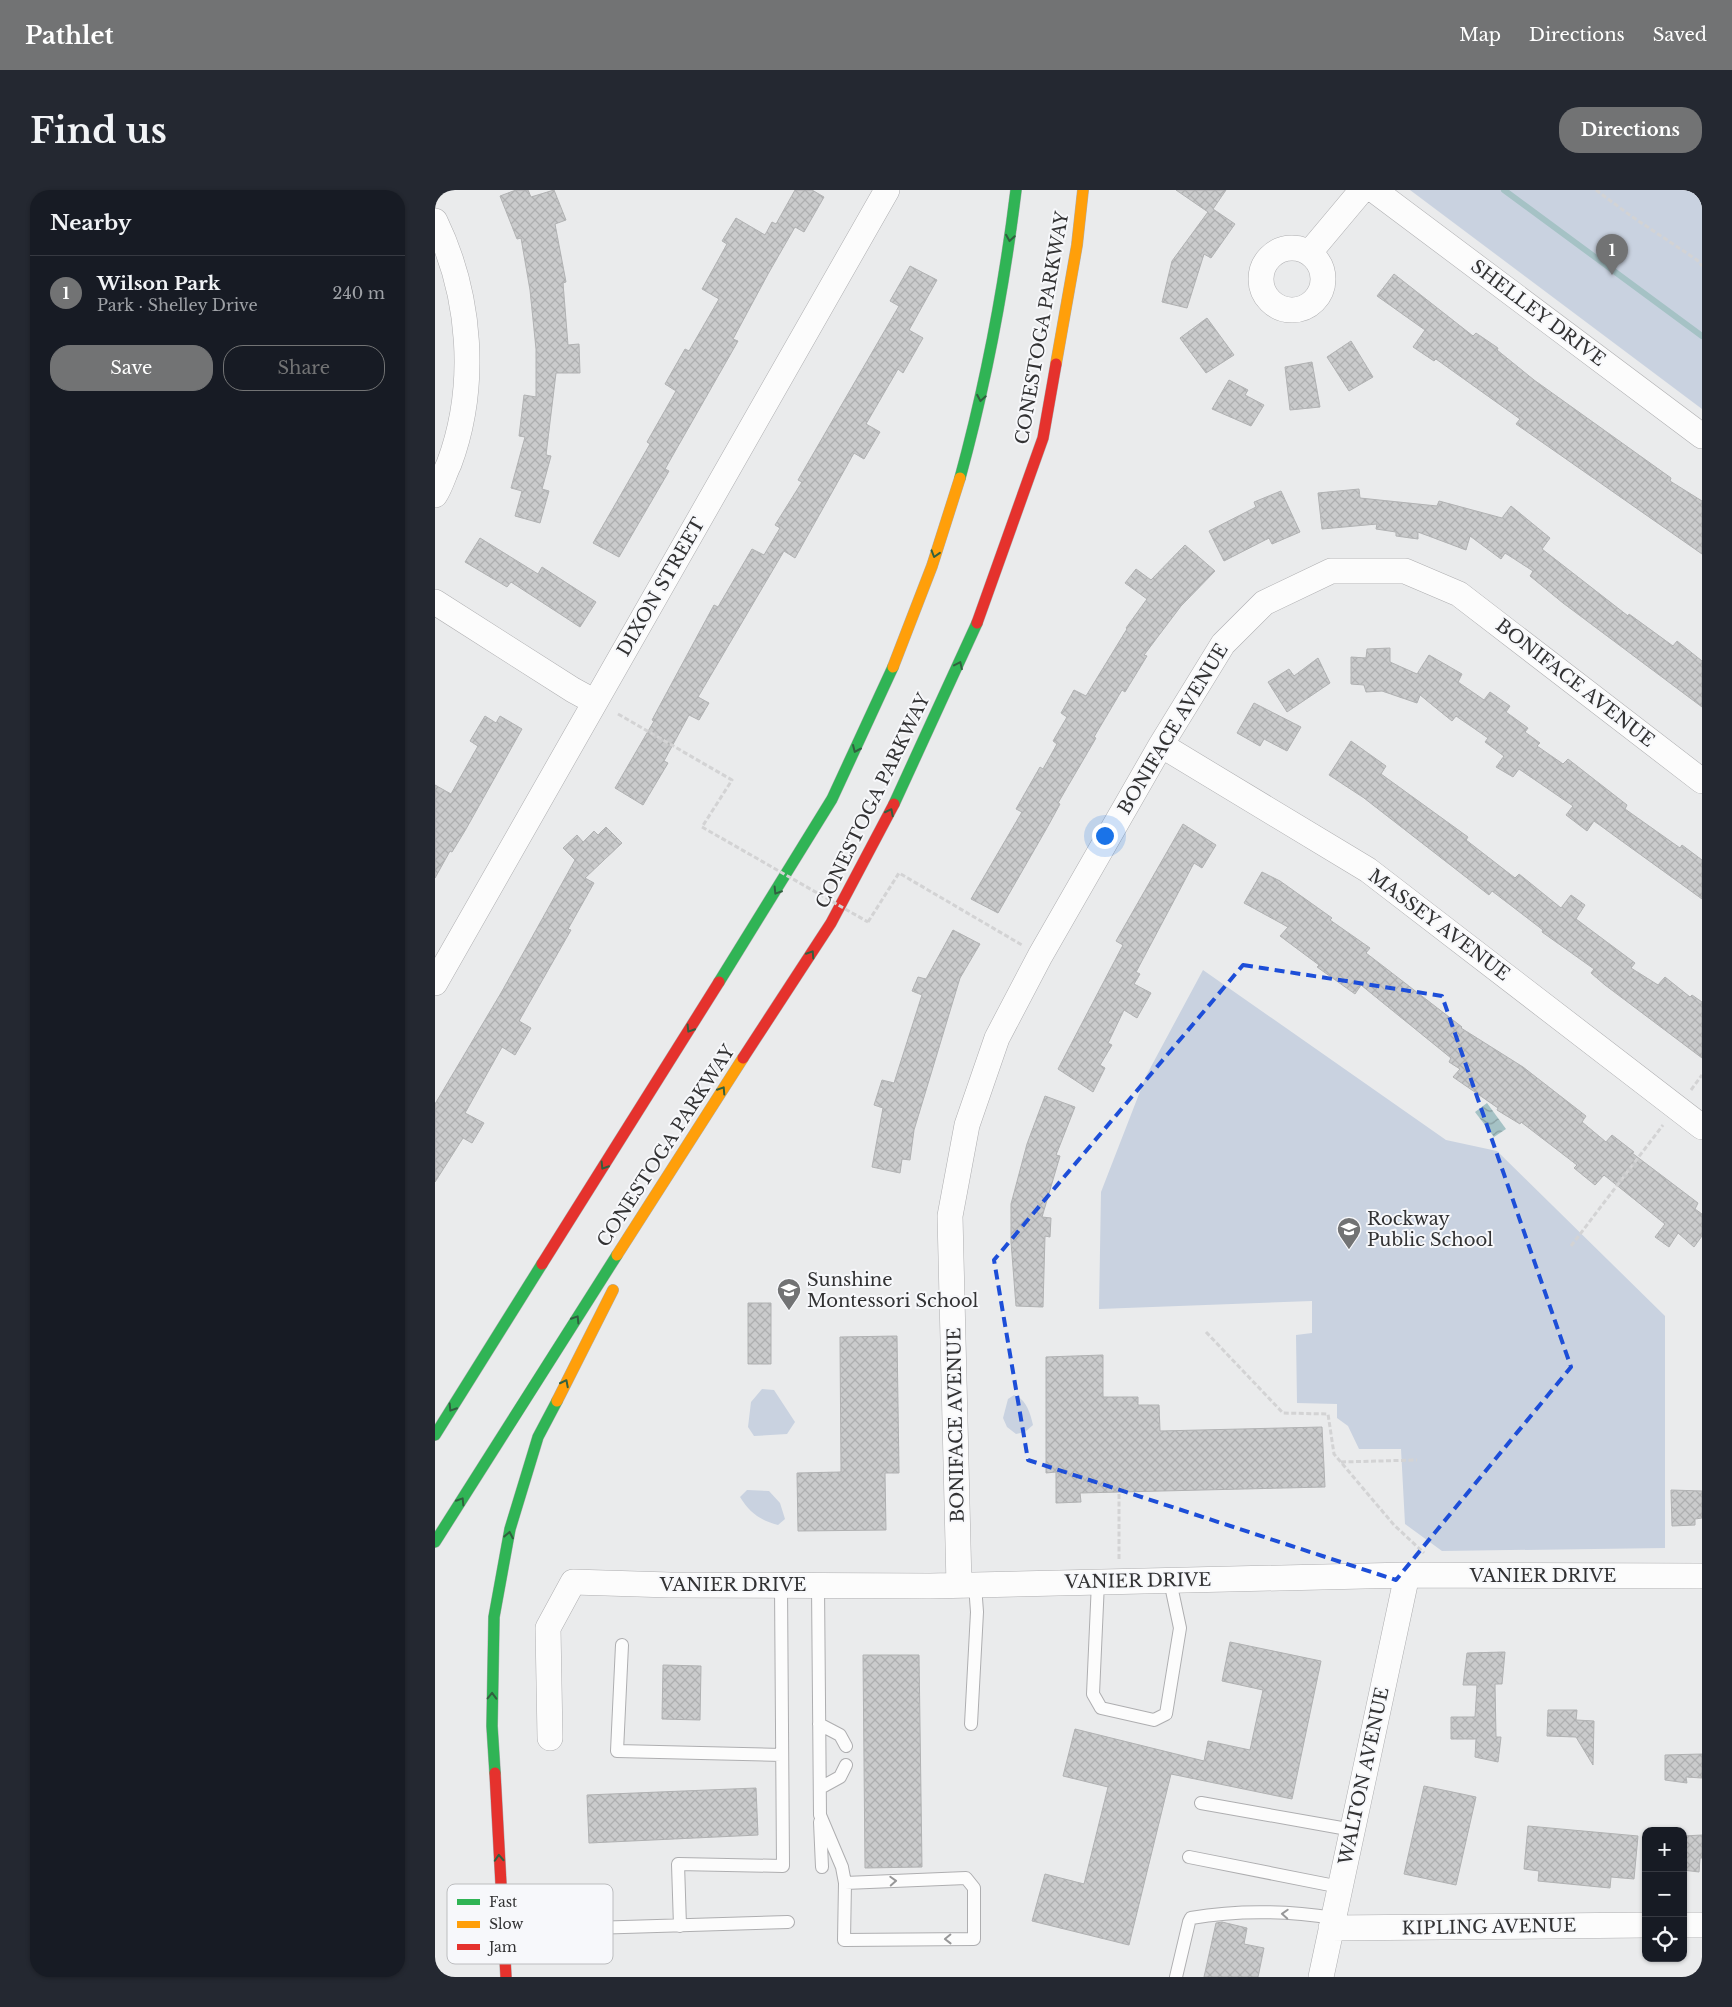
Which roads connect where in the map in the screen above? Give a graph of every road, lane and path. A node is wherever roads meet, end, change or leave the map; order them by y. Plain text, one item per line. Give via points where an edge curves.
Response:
1 (887, 190) edge
2 (1016, 190) edge
3 (1083, 190) edge
4 (1362, 190) edge
5 (1374, 190) edge
6 (1596, 190) edge
7 (435, 221) edge
8 (1309, 252) dead end
9 (1702, 259) edge
10 (1697, 260) junction
11 (1702, 266) edge
12 (1702, 436) edge
13 (435, 495) edge
14 (435, 602) edge
15 (595, 702) junction
16 (618, 714) dead end
17 (1161, 745) junction
18 (1702, 781) edge
19 (1040, 956) junction
20 (435, 984) edge
21 (1702, 1075) edge
22 (1686, 1096) dead end
23 (1667, 1118) dead end
24 (1702, 1127) edge
25 (695, 1131) junction
26 (1571, 1246) dead end
27 (633, 1253) dead end
28 (619, 1280) dead end
29 (1206, 1332) dead end
30 (487, 1352) junction
31 (441, 1402) dead end
32 (435, 1435) edge
33 (1417, 1460) dead end
34 (1341, 1462) junction
35 (1119, 1492) dead end
36 (435, 1542) edge
37 (1426, 1555) dead end
38 (1119, 1559) dead end
39 (1407, 1576) junction
40 (1702, 1576) edge
41 (1170, 1581) junction
42 (1098, 1582) junction
43 (967, 1585) junction
44 (781, 1586) junction
45 (818, 1586) junction
46 (622, 1645) dead end
47 (819, 1724) junction
48 (971, 1724) dead end
49 (550, 1738) dead end
50 (846, 1746) dead end
51 (782, 1755) junction
52 (846, 1766) dead end
53 (819, 1788) junction
54 (1201, 1803) dead end
55 (820, 1815) junction
56 (1353, 1830) junction
57 (1189, 1857) dead end
58 (821, 1867) dead end
59 (845, 1883) junction
60 (501, 1884) edge
61 (1341, 1887) junction
62 (788, 1922) dead end
63 (1333, 1923) junction
64 (1702, 1924) edge
65 (1642, 1925) edge
66 (1687, 1925) edge
67 (680, 1926) junction
68 (613, 1928) edge
69 (505, 1964) edge
70 (506, 1977) edge
71 (1176, 1977) edge
72 (1321, 1977) edge

1 - 15 street, DIXON STREET
2 -> 30 highway, CONESTOGA PARKWAY via 979,410 918,608 843,778 794,863
25 -> 3 highway, CONESTOGA PARKWAY via 831,923 893,807 973,634 1043,438 1077,245
4 - 8 street
5 - 12 street, SHELLEY DRIVE
6 - 10 path
7 - 13 street via 446,244 463,306 467,372 458,440
9 - 10 path
10 - 11 path
14 - 15 street
15 - 20 street, DIXON STREET
16 - 19 path, bridge via 732,780 702,827 868,922 899,873
17 - 18 street, BONIFACE AVENUE via 1223,644 1264,603 1331,571 1405,571 1459,594
17 - 19 street, BONIFACE AVENUE
17 - 24 street, MASSEY AVENUE via 1368,870
19 - 43 street, BONIFACE AVENUE via 997,1038 982,1081 967,1125 950,1216
21 - 22 path
23 - 26 path
25 - 27 highway
36 -> 25 highway, CONESTOGA PARKWAY
60 -> 28 highway via 492,1726 494,1617 510,1530 538,1437
29 - 34 path via 1283,1413 1328,1414 1334,1454
30 - 31 highway
30 -> 32 highway, CONESTOGA PARKWAY
33 - 34 path
34 - 37 path via 1393,1525
35 - 38 path
39 - 40 street, VANIER DRIVE
39 - 41 street, VANIER DRIVE
39 - 56 street, WALTON AVENUE
41 - 42 street, VANIER DRIVE
41 - 42 lane via 1180,1628 1166,1714 1153,1720 1101,1708 1093,1694
42 - 43 street, VANIER DRIVE
43 - 45 street, VANIER DRIVE
43 - 48 lane via 977,1612
44 - 45 street, VANIER DRIVE
44 - 49 street, VANIER DRIVE via 573,1582 548,1628
44 - 51 lane
45 - 47 lane
46 - 51 lane via 617,1752
47 - 50 lane via 840,1735
47 - 53 lane
51 - 67 lane via 783,1866 678,1864
52 - 53 lane via 840,1777
53 - 55 lane
54 - 56 lane
55 - 58 lane
55 - 59 lane via 842,1867
56 - 61 street, WALTON AVENUE
57 - 61 lane
59 -> 59 lane via 966,1878 974,1888 974,1938 844,1940
61 - 63 street, WALTON AVENUE
62 - 67 lane
63 - 65 street, KIPLING AVENUE
63 -> 71 lane via 1278,1913 1215,1914 1191,1918
63 - 72 street, WALTON AVENUE
64 - 66 street
67 - 68 lane
70 -> 69 highway

